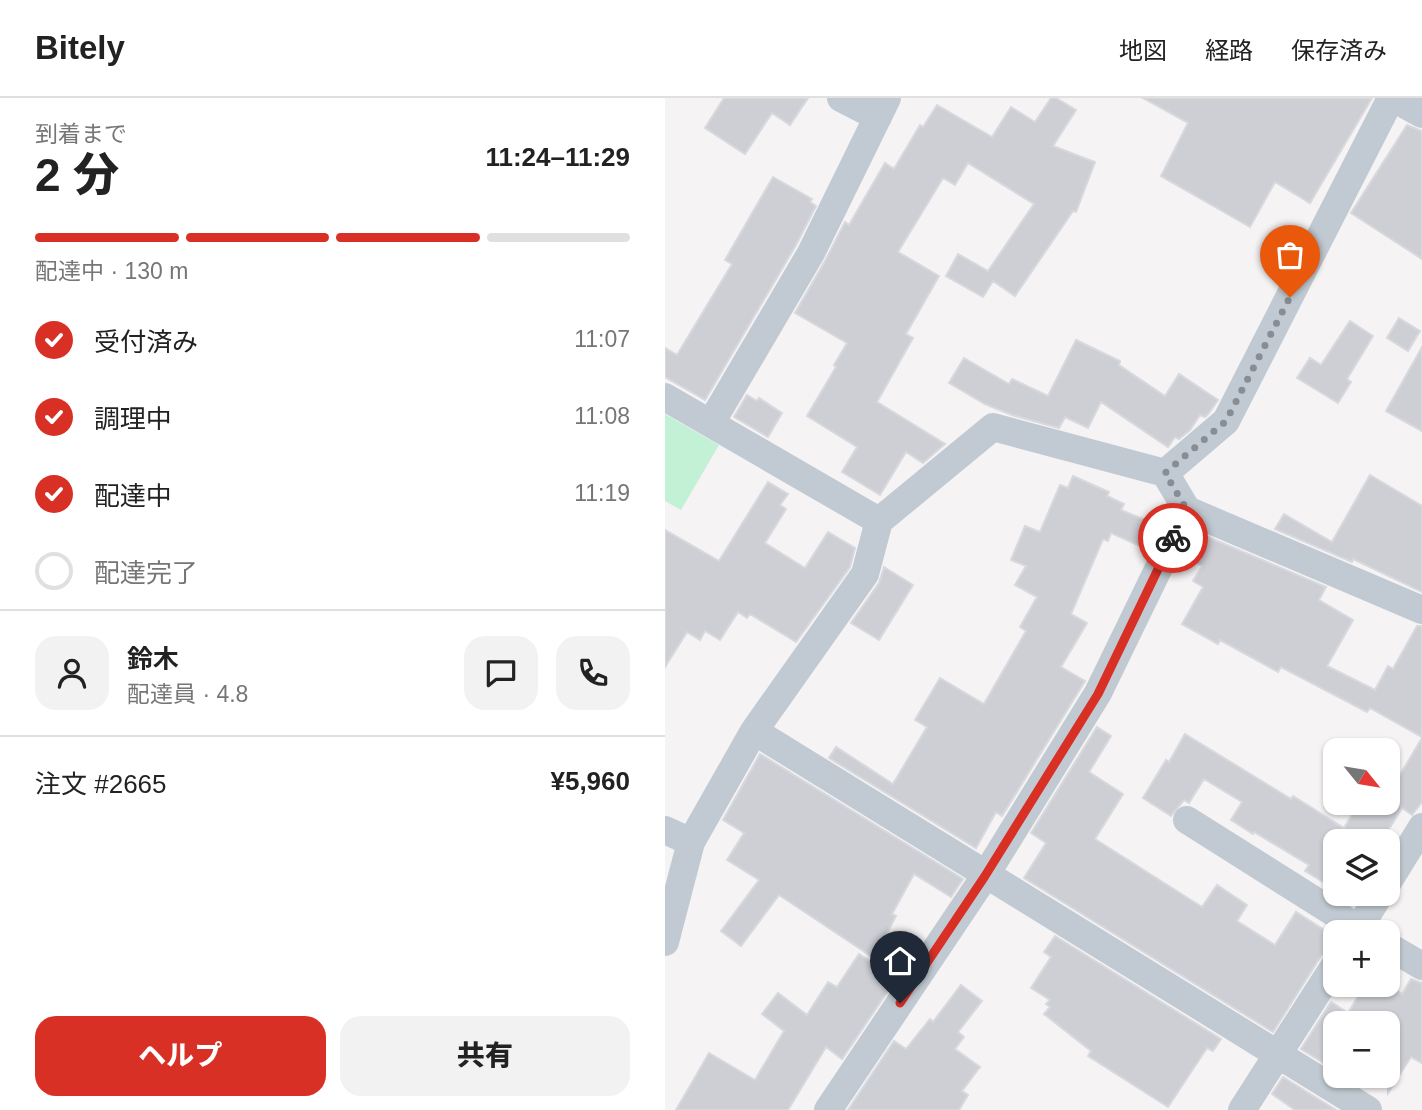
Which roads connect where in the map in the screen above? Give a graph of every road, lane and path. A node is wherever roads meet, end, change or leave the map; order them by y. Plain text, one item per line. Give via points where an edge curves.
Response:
1 (841, 98) edge
2 (1392, 98) edge
3 (882, 107) edge
4 (1422, 114) edge
5 (665, 397) edge
6 (711, 423) junction
7 (1165, 473) junction
8 (1187, 510) junction
9 (879, 521) junction
10 (1422, 610) edge
11 (754, 731) junction
12 (1187, 820) dead end
13 (1422, 827) edge
14 (665, 830) edge
15 (691, 842) junction
16 (1400, 863) edge
17 (985, 876) junction
18 (1343, 920) edge
19 (665, 942) edge
20 (1400, 953) edge
21 (1422, 966) edge
22 (1323, 984) edge
23 (1279, 1055) junction
24 (828, 1110) edge
25 (1242, 1110) edge
26 (1368, 1110) edge

1 - 3 street
2 - 4 street
2 - 7 street via 1226,421
3 - 6 street via 811,253
5 - 6 street
6 - 9 street
7 - 8 street
7 - 9 street via 993,427
8 - 10 street
8 - 17 street via 1098,694
9 - 11 street via 865,574
11 - 15 street
11 - 17 street
12 - 18 street
13 - 16 street
14 - 15 street
15 - 19 street
17 - 23 street
17 - 24 street
20 - 21 street
22 - 23 street
23 - 25 street
23 - 26 street

